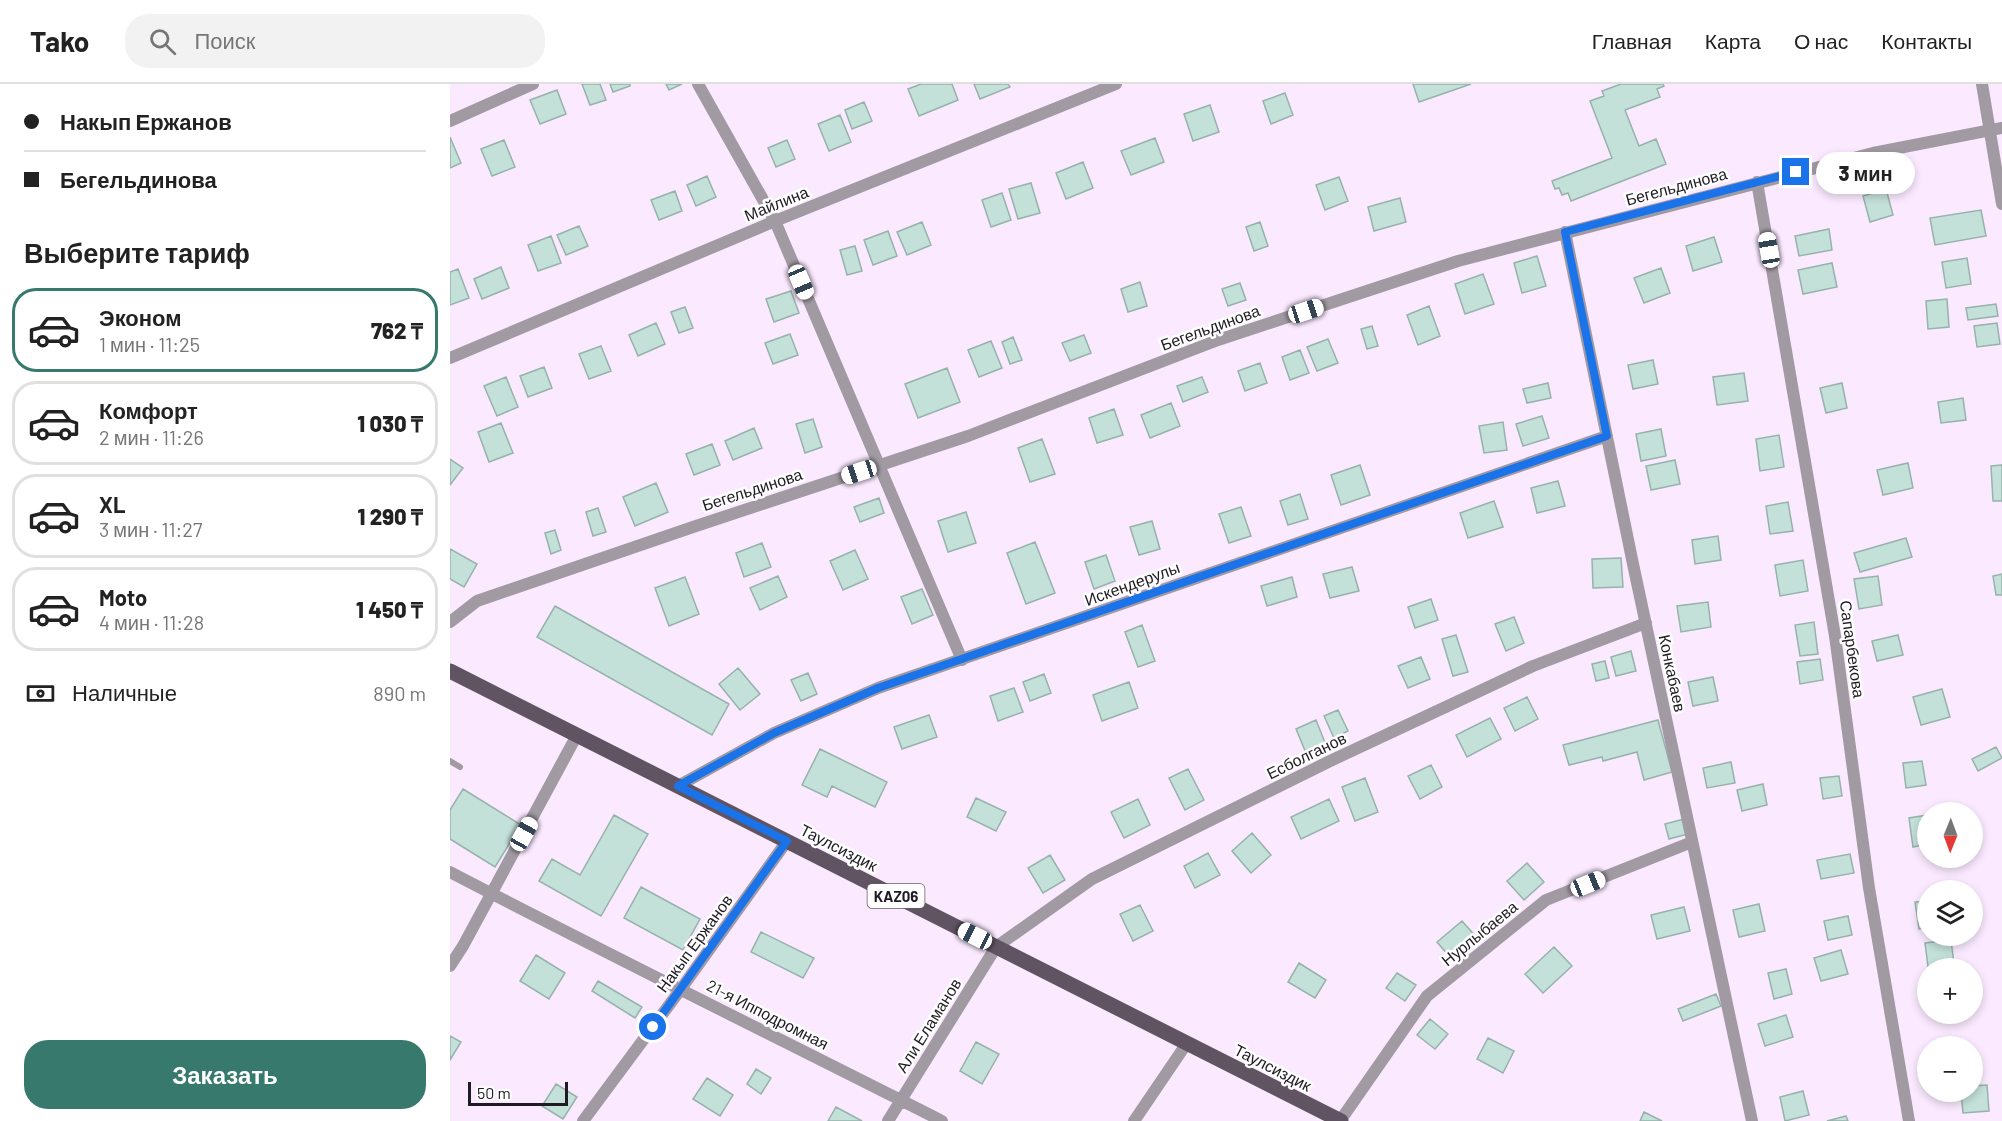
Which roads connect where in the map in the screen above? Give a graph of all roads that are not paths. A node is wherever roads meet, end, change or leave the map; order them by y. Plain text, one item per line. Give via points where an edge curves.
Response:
1 (533, 84) edge
2 (698, 84) edge
3 (1116, 84) edge
4 (1982, 84) edge
5 (450, 121) edge
6 (1996, 130) edge
7 (1757, 182) junction
8 (2002, 204) edge
9 (775, 221) junction
10 (1565, 232) junction
11 (450, 358) edge
12 (1607, 436) junction
13 (880, 465) junction
14 (450, 622) edge
15 (1646, 623) junction
16 (962, 660) junction
17 (450, 671) edge
18 (578, 735) junction
19 (450, 761) edge
20 (460, 767) dead end
21 (678, 786) junction
22 (787, 841) junction
23 (1692, 842) junction
24 (450, 872) edge
25 (491, 894) junction
26 (996, 947) junction
27 (450, 966) edge
28 (681, 989) junction
29 (1187, 1043) junction
30 (901, 1101) junction
31 (583, 1121) edge
32 (888, 1121) edge
33 (942, 1121) edge
34 (1134, 1121) edge
35 (1341, 1121) edge
36 (1752, 1121) edge
37 (1909, 1121) edge

1 - 5 street
2 - 9 street
3 - 9 street, Майлина
4 - 6 street
6 - 7 street, Бегельдинова via 1874,153
6 - 8 street
7 - 10 street, Бегельдинова
7 - 37 street, Сапарбекова via 1835,636 1869,888
9 - 11 street, Майлина
9 - 13 street
10 - 12 street, Конкабаев
10 - 13 street, Бегельдинова via 1458,261 1218,340 968,436
12 - 15 street, Конкабаев
12 - 16 street, Искендерулы
13 - 14 street, Бегельдинова via 477,601
13 - 16 street
15 - 23 street, Конкабаев
15 - 26 street, Есболганов via 1533,666 1102,874
16 - 21 street, Искендерулы via 878,688 774,733
17 - 18 main road, Таулсиздик / KAZ06
18 - 21 main road, Таулсиздик / KAZ06
18 - 25 street
19 - 20 lane
21 - 22 main road, Таулсиздик / KAZ06
22 - 26 main road, Таулсиздик / KAZ06
22 - 28 street, Накып Ержанов
23 - 35 street, Нурлыбаева via 1546,900 1427,996
23 - 36 street, Конкабаев
24 - 25 street, 21-я Ипподромная
25 - 27 street
25 - 28 street, 21-я Ипподромная
26 - 29 main road, Таулсиздик / KAZ06
26 - 30 street, Али Еламанов
28 - 30 street, 21-я Ипподромная
28 - 31 street, Накып Ержанов
29 - 34 street
29 - 35 main road, Таулсиздик / KAZ06
30 - 32 street, Али Еламанов
30 - 33 street, 21-я Ипподромная

